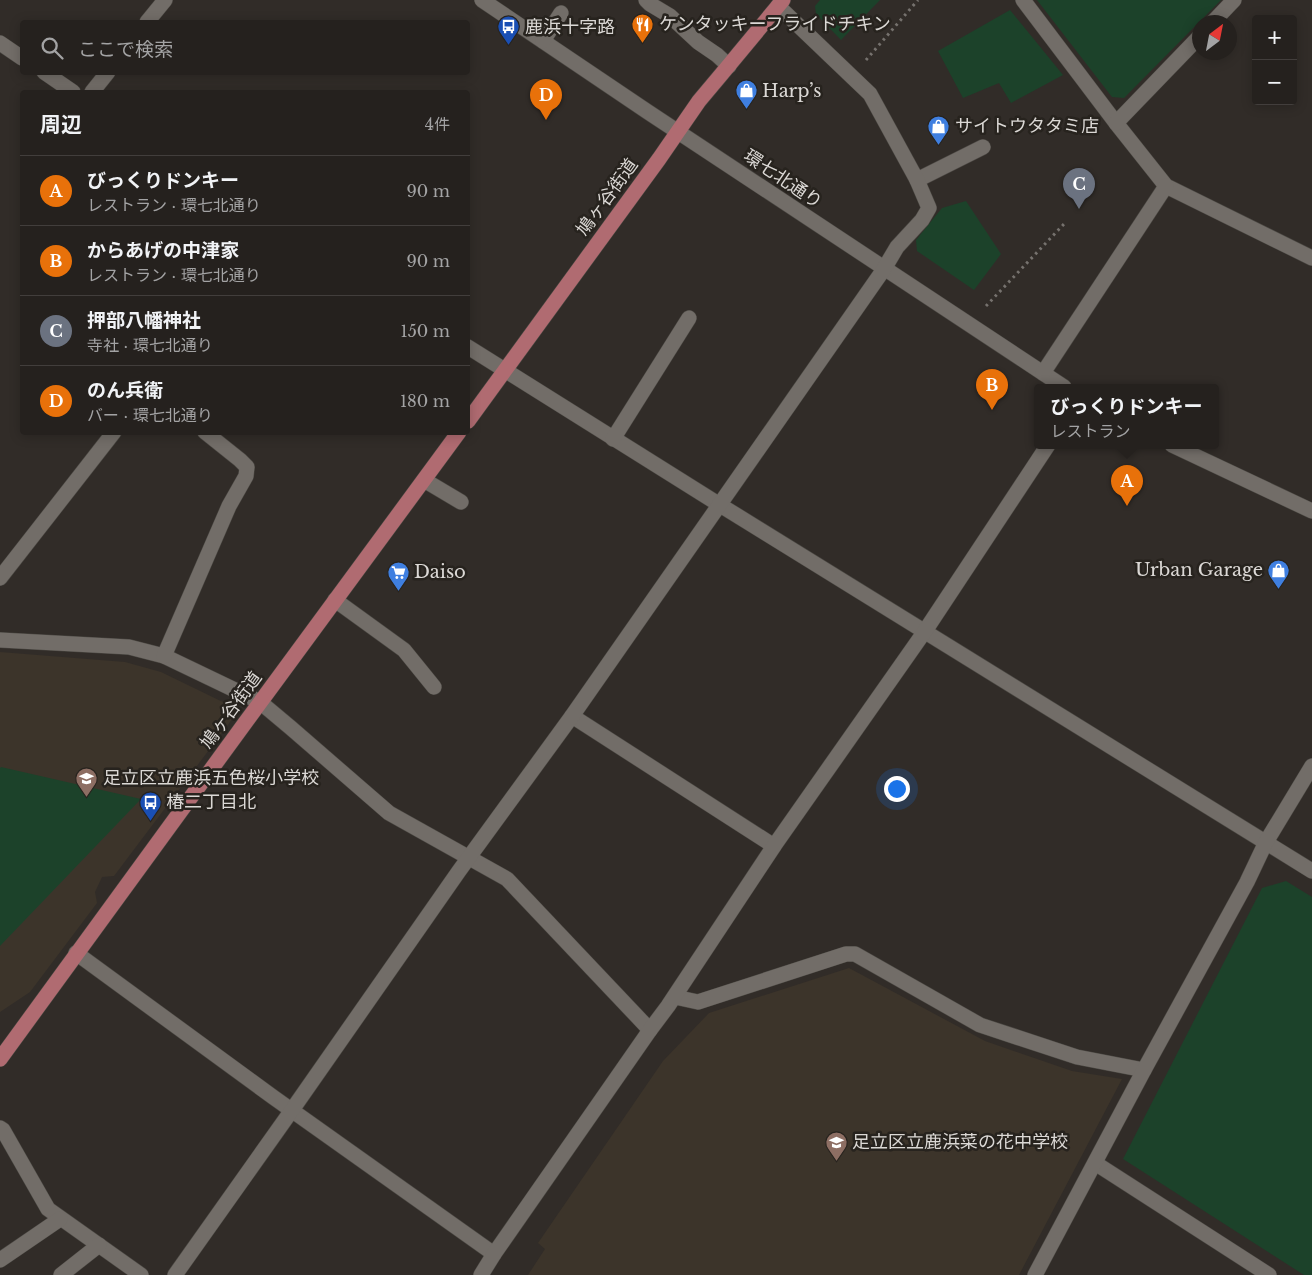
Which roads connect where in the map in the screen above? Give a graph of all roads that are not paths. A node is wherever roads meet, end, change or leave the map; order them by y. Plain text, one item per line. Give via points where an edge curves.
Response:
1 (165, 0) edge
2 (482, 0) edge
3 (646, 0) edge
4 (1023, 0) edge
5 (1234, 0) edge
6 (780, 3) edge
7 (503, 6) edge
8 (561, 13) dead end
9 (1220, 15) edge
10 (149, 20) edge
11 (543, 41) junction
12 (1192, 44) edge
13 (2, 49) edge
14 (20, 57) edge
15 (729, 66) junction
16 (48, 75) edge
17 (106, 75) edge
18 (70, 90) edge
19 (94, 90) edge
20 (1116, 123) junction
21 (677, 132) junction
22 (983, 147) dead end
23 (917, 180) junction
24 (1166, 186) junction
25 (1312, 258) edge
26 (884, 269) junction
27 (689, 318) dead end
28 (470, 348) edge
29 (504, 371) junction
30 (1043, 374) junction
31 (1059, 384) edge
32 (470, 418) edge
33 (112, 435) edge
34 (209, 435) edge
35 (457, 435) edge
36 (613, 439) junction
37 (1045, 449) edge
38 (1180, 449) edge
39 (424, 480) junction
40 (461, 502) dead end
41 (720, 505) junction
42 (1312, 511) edge
43 (0, 578) edge
44 (335, 600) junction
45 (925, 632) junction
46 (0, 640) edge
47 (164, 656) junction
48 (434, 687) dead end
49 (260, 702) junction
50 (572, 716) junction
51 (1312, 766) edge
52 (1266, 842) junction
53 (774, 846) junction
54 (469, 858) junction
55 (1312, 871) edge
56 (76, 954) junction
57 (675, 997) junction
58 (650, 1030) junction
59 (0, 1059) edge
60 (1144, 1070) junction
61 (292, 1110) junction
62 (0, 1128) edge
63 (1095, 1163) junction
64 (60, 1218) junction
65 (99, 1245) junction
66 (494, 1254) junction
67 (0, 1260) edge
68 (61, 1275) edge
69 (141, 1275) edge
70 (175, 1275) edge
71 (481, 1275) edge
72 (1035, 1275) edge
73 (1269, 1275) edge

1 - 10 street
2 - 7 street, 環七北通り
3 - 15 street
4 - 20 street
5 - 9 street
6 - 15 main road, 鳩ヶ谷街道
6 - 23 street via 870,94
7 - 11 street, 環七北通り
8 - 11 street
11 - 21 street, 環七北通り
12 - 20 street
13 - 14 street
15 - 21 main road, 鳩ヶ谷街道
16 - 18 street
17 - 19 street
20 - 24 street
21 - 26 street, 環七北通り
21 - 29 main road, 鳩ヶ谷街道
22 - 23 street
23 - 26 street via 929,208 897,247
24 - 25 street
24 - 30 street
26 - 30 street, 環七北通り
26 - 41 street
27 - 36 street
28 - 29 street
29 - 32 main road, 鳩ヶ谷街道
29 - 36 street
30 - 31 street, 環七北通り
33 - 43 street
34 - 47 street via 247,467 246,476 228,506
35 - 39 main road, 鳩ヶ谷街道
36 - 41 street
37 - 45 street
38 - 42 street
39 - 40 street
39 - 44 main road, 鳩ヶ谷街道
41 - 45 street
41 - 50 street via 638,613
44 - 48 street via 404,650
44 - 49 main road, 鳩ヶ谷街道
45 - 52 street
45 - 53 street
46 - 47 street via 129,647
47 - 49 street
49 - 54 street via 390,813
49 - 56 main road, 鳩ヶ谷街道
50 - 53 street
50 - 54 street
51 - 52 street
52 - 55 street
52 - 60 street
53 - 57 street
54 - 58 street via 507,879
54 - 61 street
56 - 59 main road, 鳩ヶ谷街道
56 - 61 street
57 - 58 street
57 - 60 street via 698,1002 846,954 855,954 980,1025 1077,1057
58 - 66 street
60 - 63 street
61 - 66 street
61 - 70 street
62 - 64 street via 48,1210
63 - 72 street
63 - 73 street
64 - 65 street
64 - 67 street
65 - 68 street
65 - 69 street
66 - 71 street

